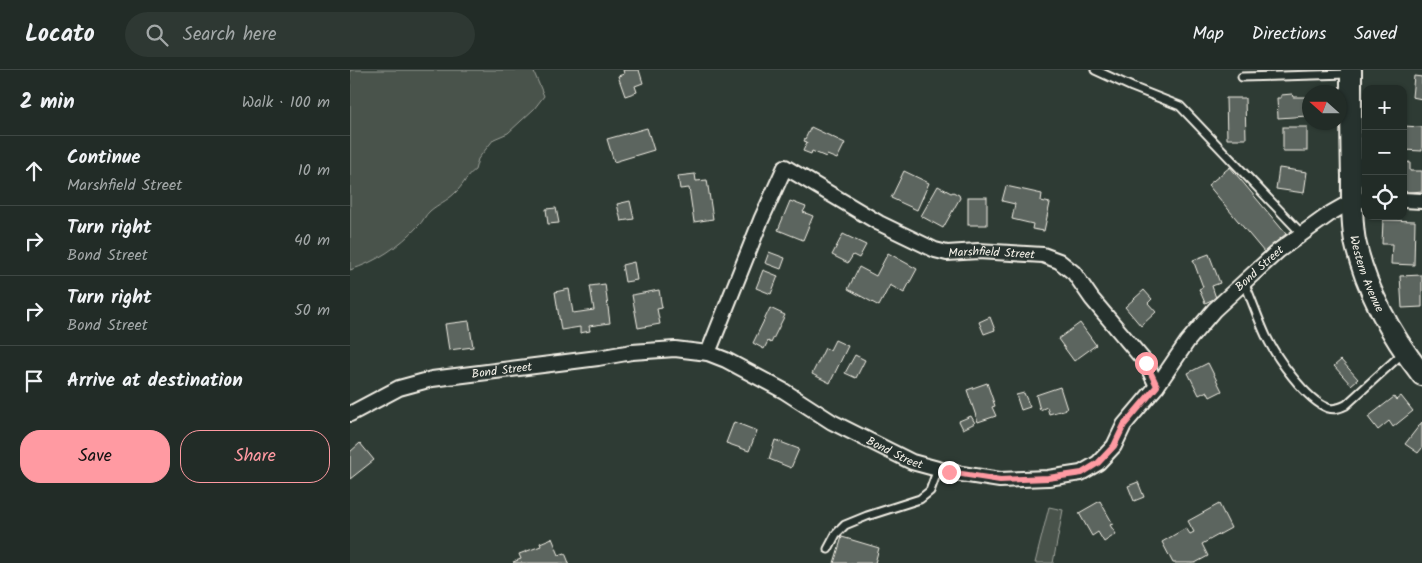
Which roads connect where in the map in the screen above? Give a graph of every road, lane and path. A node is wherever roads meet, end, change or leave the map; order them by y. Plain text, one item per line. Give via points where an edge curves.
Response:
1 (1095, 70) edge
2 (1351, 72) edge
3 (1242, 77) dead end
4 (1407, 200) edge
5 (1359, 201) edge
6 (1422, 201) edge
7 (1302, 234) junction
8 (1244, 282) junction
9 (1404, 351) junction
10 (708, 353) junction
11 (1422, 375) edge
12 (1157, 386) junction
13 (350, 414) edge
14 (938, 469) junction
15 (828, 549) dead end

1 - 7 lane via 1180,106
2 - 3 lane
2 - 5 main road, Western Avenue
4 - 6 street
5 - 7 street, Bond Street via 1331,213
5 - 9 main road, Western Avenue via 1355,240 1362,268 1382,316
7 - 8 street, Bond Street
8 - 9 lane via 1266,336 1280,360 1307,393 1329,408 1337,409 1346,404
8 - 12 street, Bond Street via 1187,342
9 - 11 main road, Western Avenue
10 - 12 street, Marshfield Street via 785,167 879,223 935,250 1042,255 1059,261 1074,274 1146,363
10 - 13 street, Bond Street via 675,349 632,352 432,379 399,388
10 - 14 street, Bond Street via 912,462
12 - 14 street, Bond Street via 1124,425 1114,446 1098,463 1082,473 1000,480
14 - 15 lane via 930,490 920,499 845,526

